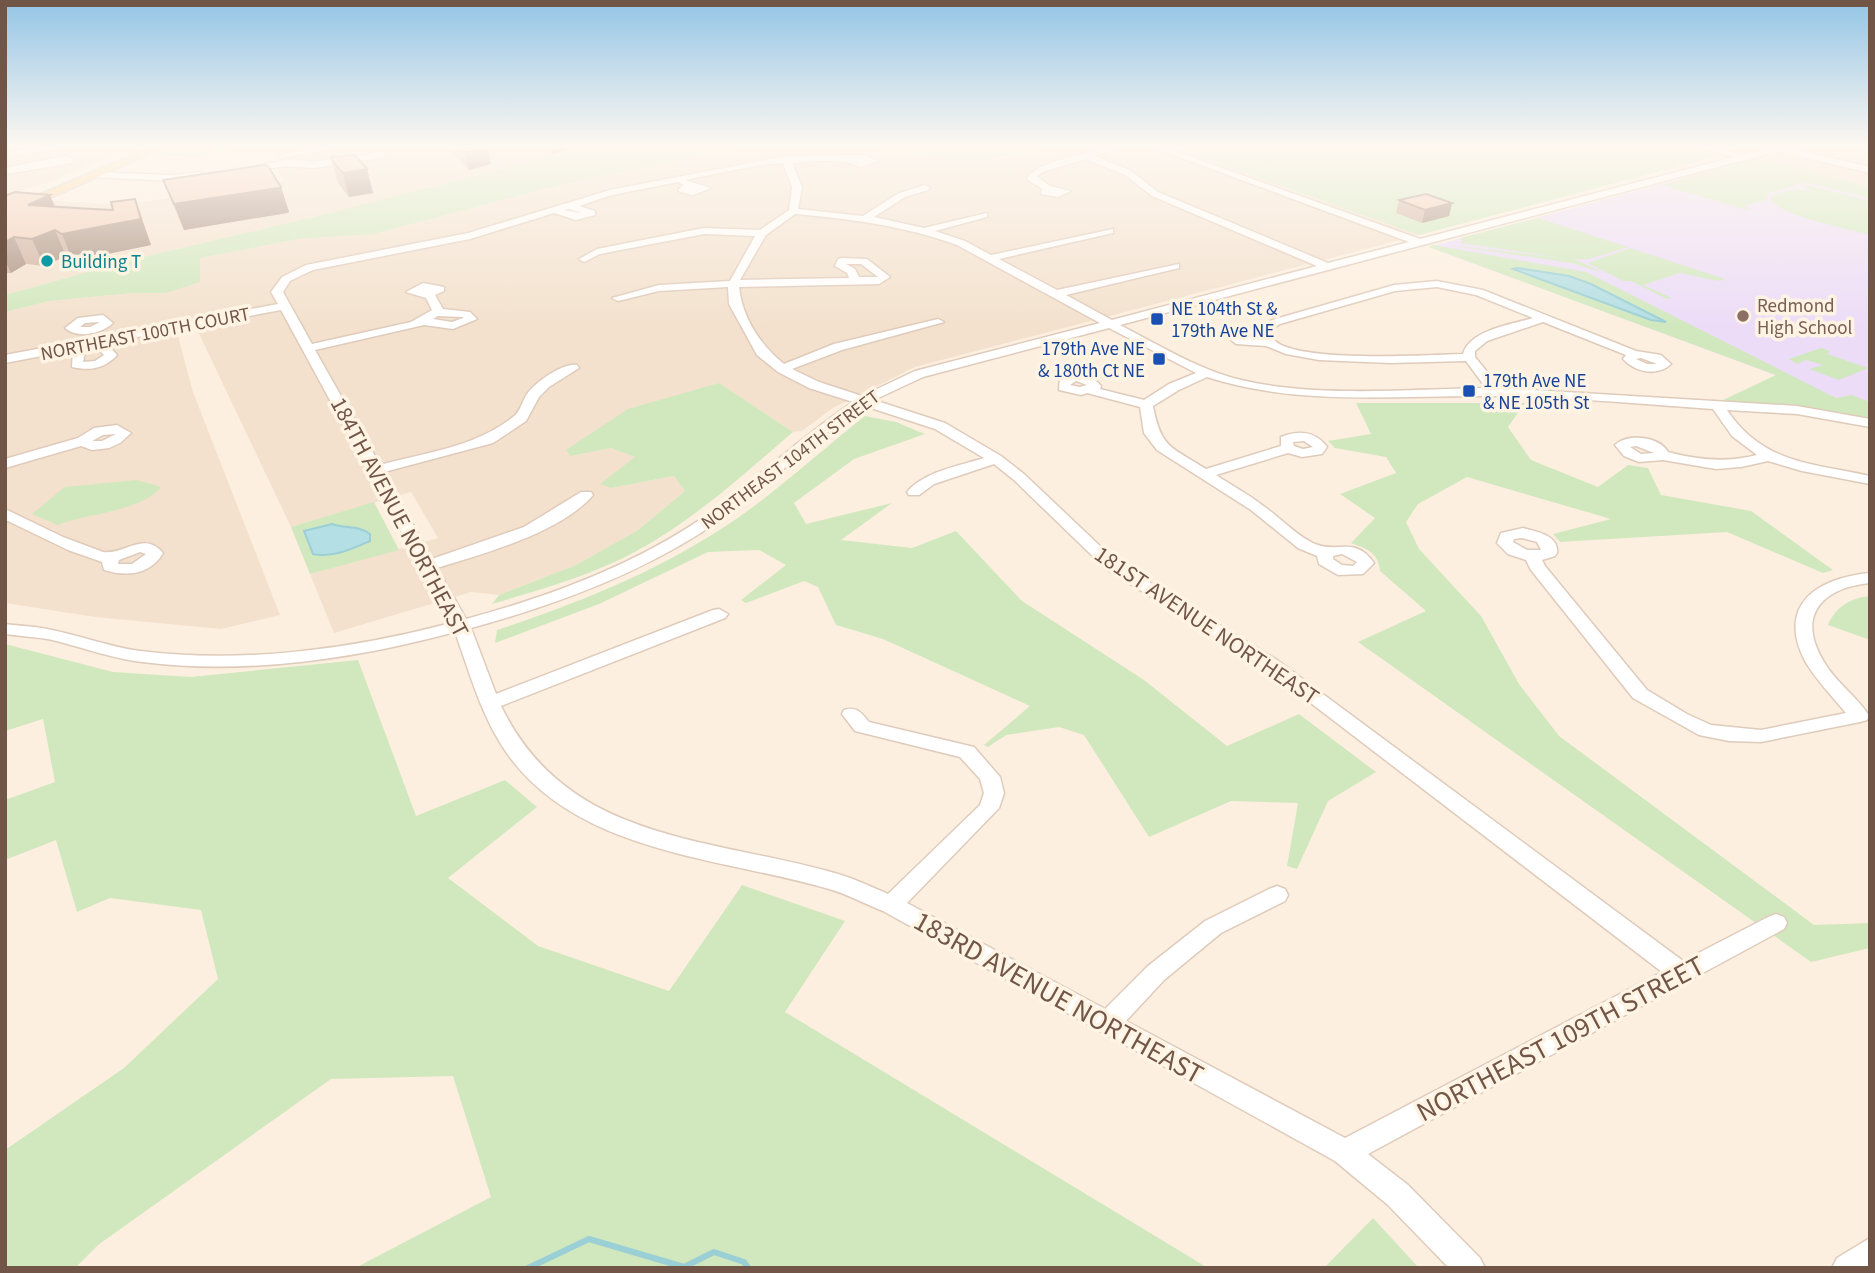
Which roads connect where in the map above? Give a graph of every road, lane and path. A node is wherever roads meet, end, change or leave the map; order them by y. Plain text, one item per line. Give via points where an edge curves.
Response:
1 (561, 207) edge
2 (575, 207) edge
3 (794, 207) edge
4 (882, 207) edge
5 (1187, 207) edge
6 (1323, 207) edge
7 (1548, 207) edge
8 (554, 210) junction
9 (793, 211) junction
10 (984, 215) dead end
11 (867, 217) junction
12 (927, 230) junction
13 (1110, 231) dead end
14 (762, 233) junction
15 (1419, 242) junction
16 (991, 258) junction
17 (584, 259) dead end
18 (1175, 266) dead end
19 (1326, 266) junction
20 (855, 279) dead end
21 (733, 284) junction
22 (1056, 294) junction
23 (429, 295) dead end
24 (618, 298) dead end
25 (284, 306) junction
26 (436, 312) junction
27 (1544, 318) junction
28 (422, 321) junction
29 (938, 322) dead end
30 (1110, 323) junction
31 (90, 330) dead end
32 (1231, 335) dead end
33 (1264, 336) junction
34 (90, 343) junction
35 (309, 348) junction
36 (1636, 355) dead end
37 (1469, 356) junction
38 (5, 359) edge
39 (573, 368) dead end
40 (782, 369) junction
41 (1206, 373) junction
42 (1090, 390) dead end
43 (1496, 392) junction
44 (863, 402) junction
45 (1146, 405) junction
46 (1717, 405) junction
47 (1870, 424) edge
48 (83, 441) dead end
49 (1288, 448) dead end
50 (1662, 455) dead end
51 (1769, 456) junction
52 (996, 459) junction
53 (5, 464) edge
54 (376, 470) junction
55 (1204, 474) junction
56 (1869, 477) edge
57 (914, 492) dead end
58 (586, 495) dead end
59 (5, 513) edge
60 (1325, 554) dead end
61 (1532, 556) dead end
62 (113, 558) dead end
63 (429, 565) junction
64 (1870, 578) edge
65 (719, 614) dead end
66 (461, 625) junction
67 (5, 629) edge
68 (489, 704) junction
69 (851, 714) dead end
70 (1865, 719) edge
71 (600, 818) joint
72 (1277, 895) dead end
73 (891, 905) junction
74 (1776, 923) dead end
75 (1682, 974) junction
76 (1107, 1024) junction
77 (1345, 1152) junction
78 (1870, 1252) edge
79 (1470, 1268) edge
80 (1847, 1268) edge

1 - 8 street
2 - 8 street via 592,213 576,218
3 - 9 street
4 - 11 street
5 - 19 street
6 - 15 street
7 - 15 street, NORTHEAST 104TH STREET
8 - 25 street via 470,236 298,271 279,285 277,292
9 - 11 street
9 - 14 street
10 - 12 street
11 - 12 street
12 - 16 street
13 - 16 street
14 - 17 street via 704,232 597,252
14 - 21 street
15 - 19 street, NORTHEAST 104TH STREET
16 - 22 street
18 - 22 street
19 - 30 street, NORTHEAST 104TH STREET
20 - 21 street
21 - 24 street via 679,286
21 - 40 street, 181ST AVENUE NORTHEAST via 735,304 761,352
22 - 30 street
23 - 26 street via 437,305
25 - 34 street, NORTHEAST 100TH COURT
25 - 35 street, 184TH AVENUE NORTHEAST
26 - 28 street
26 - 28 street via 466,314 471,319 453,326
27 - 33 street via 1437,280 1276,322
27 - 36 street
27 - 37 street via 1483,338 1469,350
28 - 35 street
29 - 40 street via 838,347
30 - 41 street
30 - 44 street, NORTHEAST 104TH STREET via 919,374
31 - 34 street
32 - 33 street via 1241,341
33 - 37 street via 1304,357
34 - 38 street, NORTHEAST 100TH COURT
35 - 54 street, 184TH AVENUE NORTHEAST
37 - 43 street
39 - 54 street via 544,384 521,418 488,440
40 - 44 street, 181ST AVENUE NORTHEAST
41 - 43 street via 1241,384 1301,392
41 - 45 street
42 - 45 street
43 - 46 street
44 - 52 street, 181ST AVENUE NORTHEAST via 940,426
44 - 66 street, NORTHEAST 104TH STREET via 721,513 662,549 596,581
45 - 55 street via 1152,433 1163,447
46 - 47 street via 1797,410
46 - 51 street via 1739,436
48 - 53 street
49 - 55 street
50 - 51 street via 1737,466
51 - 56 street via 1812,469
52 - 57 street via 929,481
52 - 75 street, 181ST AVENUE NORTHEAST via 1112,565 1271,664
54 - 63 street, 184TH AVENUE NORTHEAST
55 - 60 street via 1256,506 1304,545
58 - 63 street via 514,539
59 - 62 street via 46,534
61 - 70 street via 1640,694 1680,719 1729,735 1760,736
63 - 66 street, 184TH AVENUE NORTHEAST
64 - 70 street via 1822,589 1804,615 1814,661
65 - 68 street
66 - 67 street, NORTHEAST 104TH STREET via 384,644 249,660 149,658
66 - 68 street, 184TH AVENUE NORTHEAST
68 - 71 street, 184TH AVENUE NORTHEAST via 507,739 531,769 568,801
69 - 73 street via 862,727 967,752 990,777 994,793 989,808
71 - 73 street, 183RD AVENUE NORTHEAST via 647,837 836,882
72 - 76 street via 1213,927 1156,972
73 - 76 street, 183RD AVENUE NORTHEAST
74 - 75 street, NORTHEAST 109TH STREET
75 - 77 street, NORTHEAST 109TH STREET
76 - 77 street, 183RD AVENUE NORTHEAST
77 - 79 street, 183RD AVENUE NORTHEAST via 1398,1195
78 - 80 street

